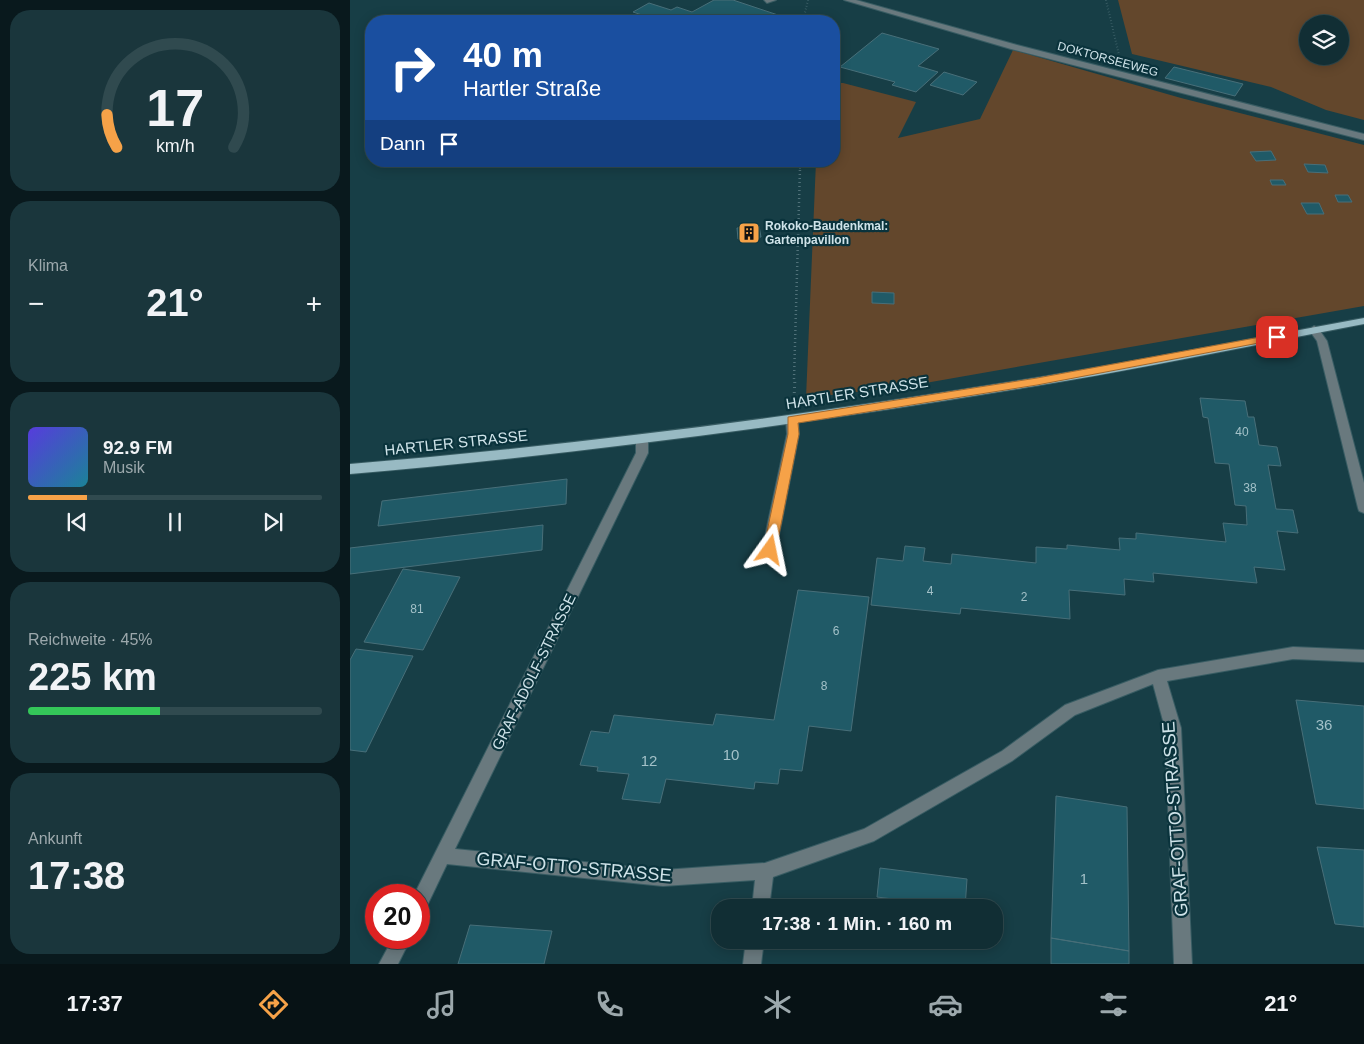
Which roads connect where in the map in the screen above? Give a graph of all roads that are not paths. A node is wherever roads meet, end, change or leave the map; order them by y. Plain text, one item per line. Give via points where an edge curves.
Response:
1 (848, 0) edge
2 (1364, 137) edge
3 (1364, 321) edge
4 (1314, 330) junction
5 (792, 420) junction
6 (642, 438) junction
7 (350, 469) edge
8 (1364, 508) edge
9 (770, 550) dead end
10 (1364, 656) edge
11 (1158, 676) junction
12 (444, 856) junction
13 (765, 870) junction
14 (429, 884) edge
15 (761, 899) edge
16 (396, 949) edge
17 (754, 949) edge
18 (388, 964) edge
19 (752, 964) edge
20 (1183, 964) edge

1 - 2 street, DOKTORSEEWEG
3 - 4 main road, HARTLER STRASSE
4 - 5 main road, HARTLER STRASSE via 1037,382
4 - 8 street via 1322,341
5 - 6 main road, HARTLER STRASSE
5 - 9 street via 793,434
6 - 7 main road, HARTLER STRASSE
6 - 12 street, GRAF-ADOLF-STRASSE via 642,454
10 - 11 street, GRAF-OTTO-STRASSE via 1293,653
11 - 13 street, GRAF-OTTO-STRASSE via 1070,710 1007,756 868,835
11 - 20 street, GRAF-OTTO-STRASSE via 1172,728
12 - 13 street, GRAF-OTTO-STRASSE via 662,878
12 - 14 street, GRAF-ADOLF-STRASSE
13 - 15 street
16 - 18 street
17 - 19 street

